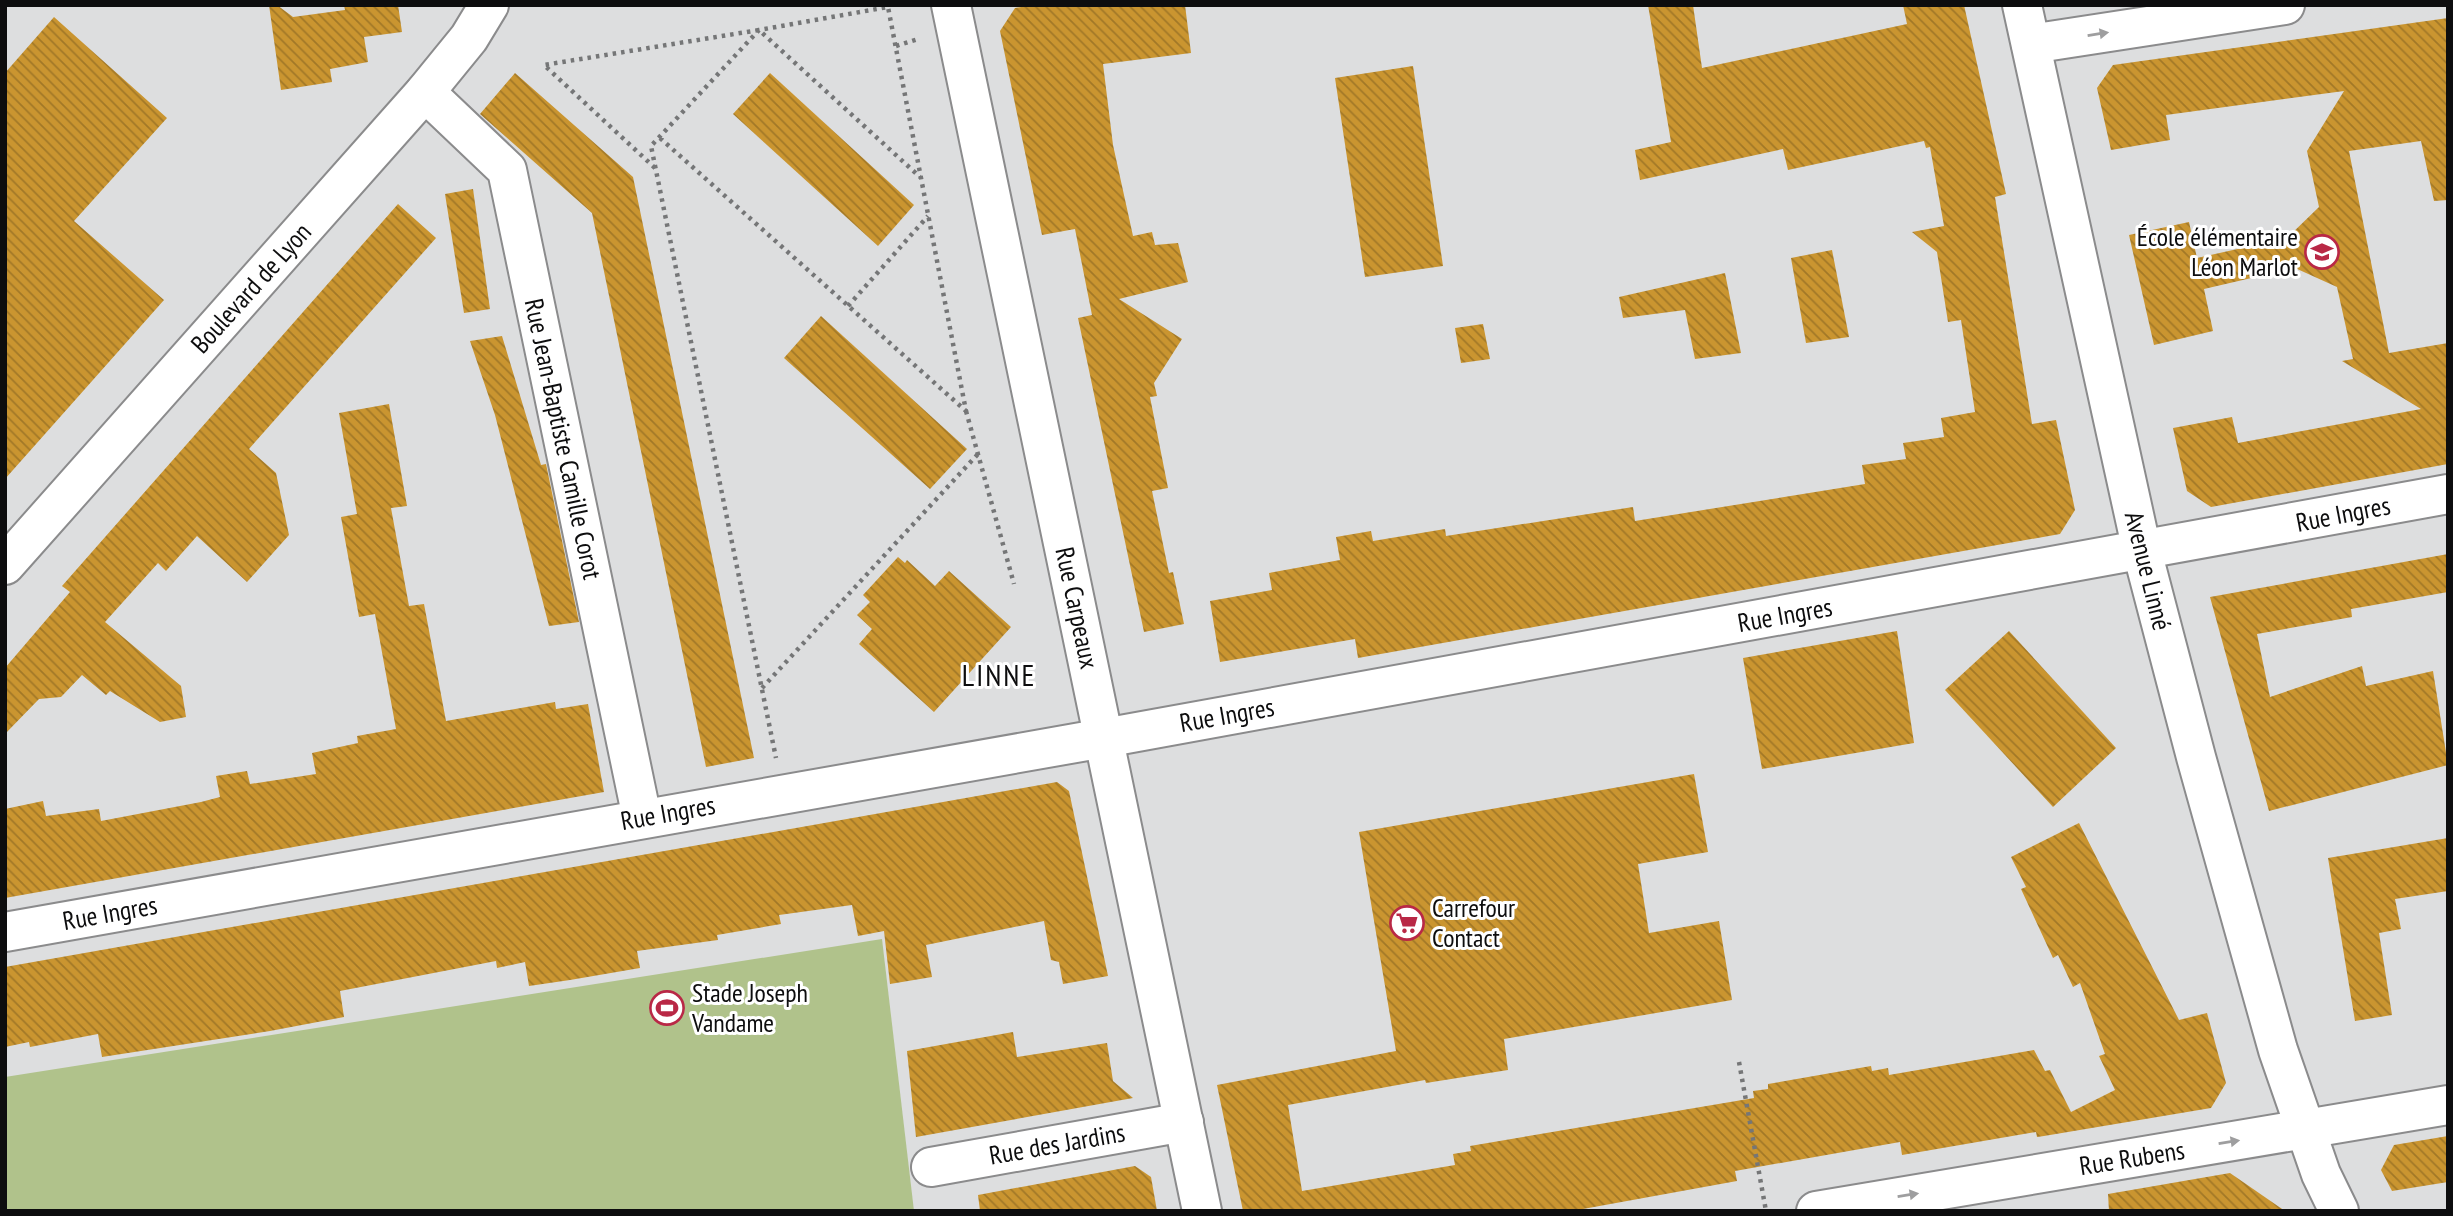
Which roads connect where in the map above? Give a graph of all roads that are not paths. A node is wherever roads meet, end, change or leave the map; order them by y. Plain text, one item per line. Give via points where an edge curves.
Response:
1 (489, 5) edge
2 (951, 5) edge
3 (2022, 5) edge
4 (2285, 5) edge
5 (2031, 44) junction
6 (425, 92) junction
7 (2448, 494) edge
8 (2142, 551) junction
9 (5, 565) edge
10 (1104, 738) junction
11 (642, 818) junction
12 (5, 932) edge
13 (2448, 1105) edge
14 (1184, 1122) junction
15 (2305, 1129) junction
16 (931, 1167) dead end
17 (1867, 1207) edge
18 (1202, 1211) edge
19 (1816, 1211) edge
20 (2321, 1211) edge
21 (2339, 1211) edge

1 - 6 street, Boulevard de Lyon
2 - 10 street, Rue Carpeaux
3 - 5 street, Avenue Linné
5 -> 4 street
5 - 8 street, Avenue Linné
6 - 9 street, Boulevard de Lyon
6 - 11 street, Rue Jean-Baptiste Camille Corot via 507,170
7 - 8 street, Rue Ingres
8 - 10 street, Rue Ingres
8 - 15 street, Avenue Linné via 2247,940
10 - 11 street, Rue Ingres
10 - 14 street, Rue Carpeaux
11 - 12 street, Rue Ingres
13 - 15 street, Rue Rubens
14 - 16 street, Rue des Jardins
14 - 18 street, Rue Carpeaux
17 -> 15 street, Rue Rubens
15 - 20 street, Avenue Linné
15 - 21 street, Avenue Linné
17 - 19 street, Rue Rubens

